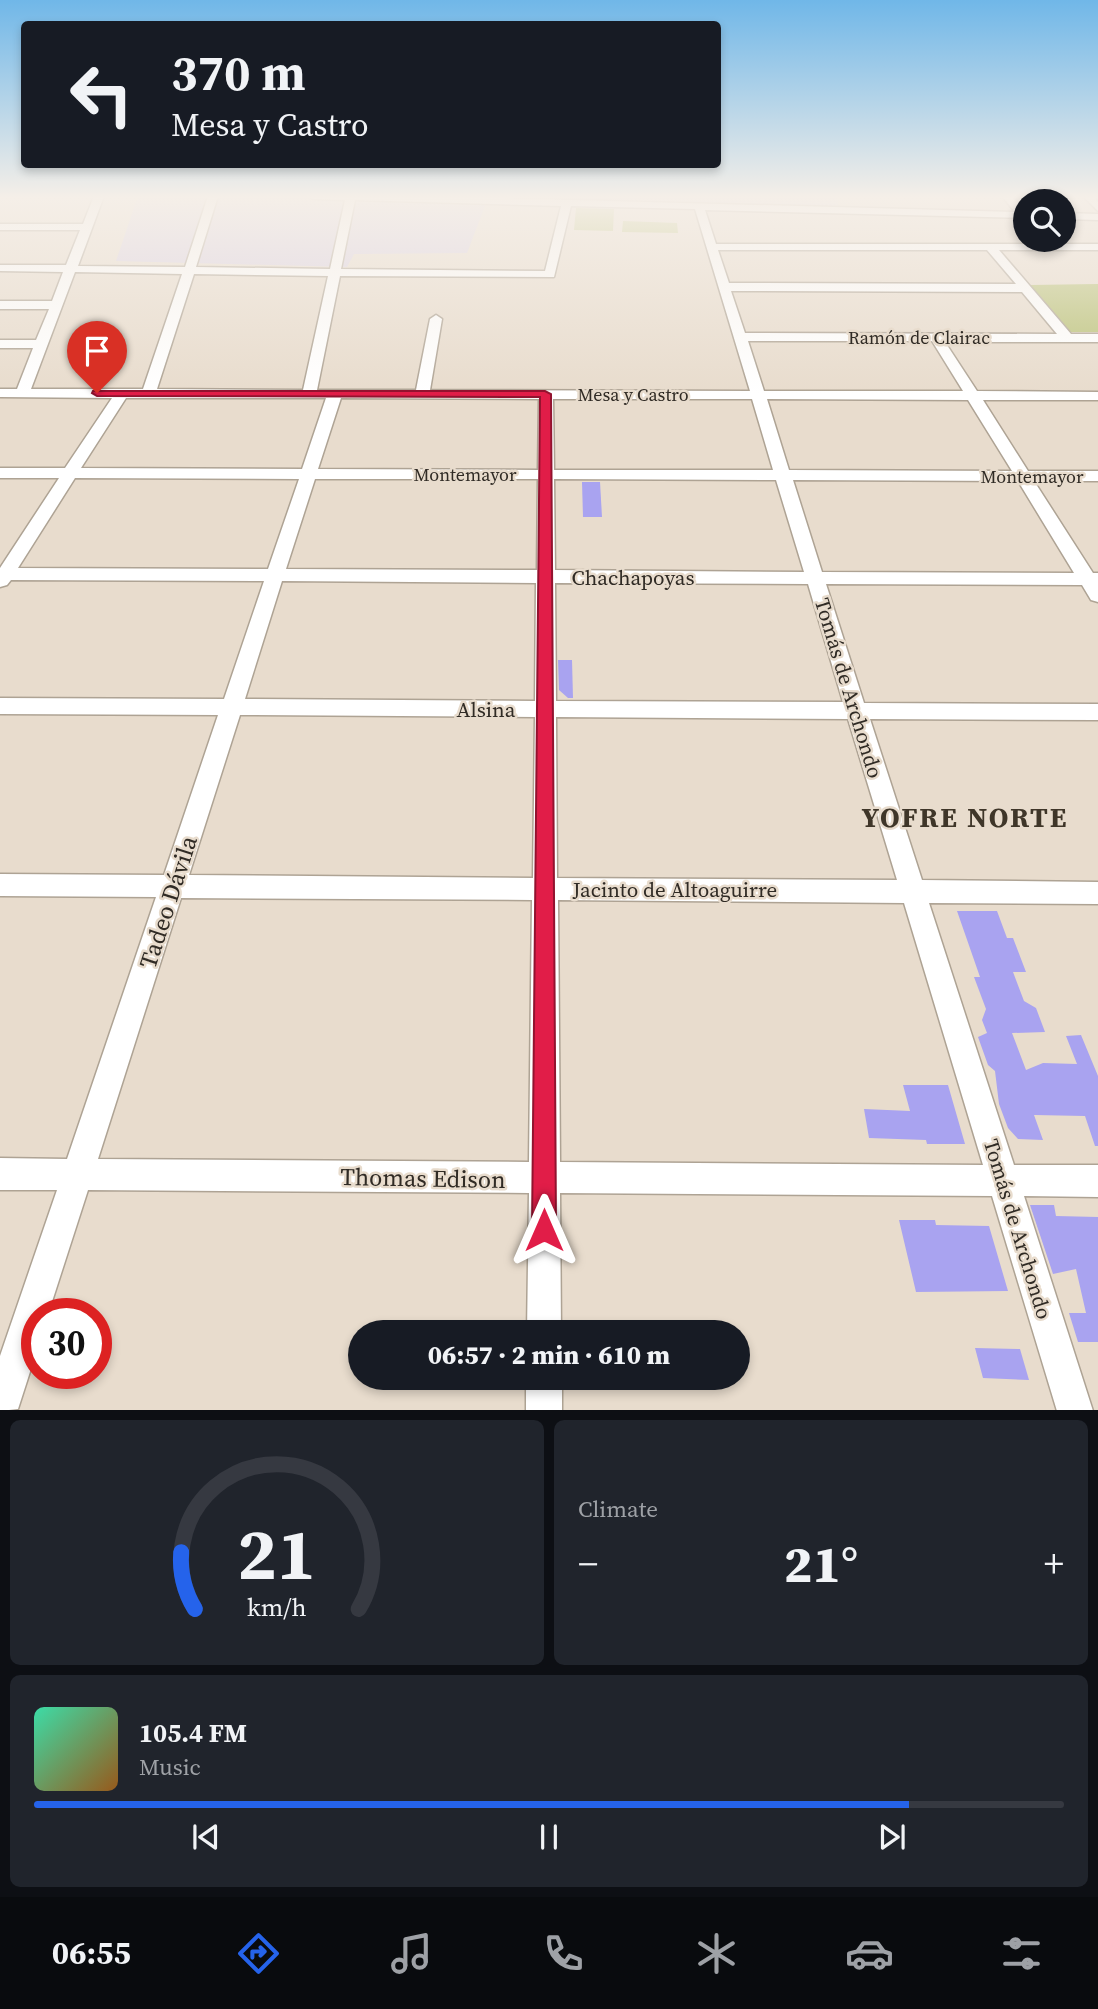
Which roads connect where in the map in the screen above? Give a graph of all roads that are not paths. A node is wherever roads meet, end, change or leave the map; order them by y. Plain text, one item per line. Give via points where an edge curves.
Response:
1 (73, 262) edge
2 (192, 262) edge
3 (337, 262) edge
4 (553, 262) edge
5 (717, 262) edge
6 (1002, 262) edge
7 (0, 268) edge
8 (71, 268) junction
9 (190, 269) junction
10 (335, 272) junction
11 (725, 287) junction
12 (1024, 288) junction
13 (0, 305) edge
14 (55, 305) junction
15 (436, 319) dead end
16 (739, 337) junction
17 (936, 337) junction
18 (1067, 337) junction
19 (1098, 338) edge
20 (0, 344) edge
21 (40, 344) junction
22 (0, 393) edge
23 (22, 393) junction
24 (122, 393) junction
25 (148, 393) junction
26 (309, 393) junction
27 (335, 394) junction
28 (422, 394) junction
29 (545, 394) junction
30 (757, 395) junction
31 (971, 395) junction
32 (1098, 396) edge
33 (0, 473) edge
34 (71, 473) junction
35 (308, 474) junction
36 (545, 474) junction
37 (782, 475) junction
38 (1021, 476) junction
39 (1098, 476) edge
40 (274, 575) junction
41 (2, 577) edge
42 (546, 577) junction
43 (814, 578) junction
44 (1093, 579) edge
45 (1098, 596) edge
46 (0, 706) edge
47 (231, 707) junction
48 (546, 709) junction
49 (856, 711) junction
50 (1098, 712) edge
51 (0, 885) edge
52 (174, 886) junction
53 (546, 888) junction
54 (912, 891) junction
55 (1098, 893) edge
56 (0, 1174) edge
57 (76, 1174) junction
58 (544, 1179) junction
59 (1003, 1180) junction
60 (1098, 1181) edge
61 (544, 1320) edge
62 (544, 1390) edge
63 (0, 1409) edge
64 (544, 1410) edge
65 (1075, 1410) edge

1 - 8 street
2 - 9 street
3 - 10 street
4 - 10 street via 550,275
5 - 11 street, Tomás de Archondo
6 - 12 street
7 - 8 street
8 - 9 street
8 - 14 street
9 - 10 street
9 - 25 street
10 - 26 street
11 - 12 street
11 - 16 street, Tomás de Archondo
12 - 18 street
13 - 14 street
14 - 21 street
15 - 28 street
16 - 17 street, Ramón de Clairac
16 - 30 street, Tomás de Archondo
17 - 18 street, Ramón de Clairac
17 - 31 street
18 - 19 street, Ramón de Clairac
20 - 21 street
21 - 23 street
22 - 23 street, Mesa y Castro
23 - 24 street, Mesa y Castro
24 - 25 street, Mesa y Castro
24 - 34 street
25 - 26 street, Mesa y Castro
26 - 27 street, Mesa y Castro
27 - 28 street, Mesa y Castro
27 - 35 street, Tadeo Dávila
28 - 29 street, Mesa y Castro
29 - 30 street, Mesa y Castro
29 - 36 street
30 - 31 street, Mesa y Castro
30 - 37 street, Tomás de Archondo
31 - 32 street, Mesa y Castro
31 - 38 street
33 - 34 street, Montemayor
34 - 35 street, Montemayor
34 - 41 street
35 - 36 street, Montemayor
35 - 40 street, Tadeo Dávila
36 - 37 street, Montemayor
36 - 42 street
37 - 38 street, Montemayor
37 - 43 street, Tomás de Archondo
38 - 39 street, Montemayor
38 - 44 street
40 - 41 street, Chachapoyas
40 - 42 street, Chachapoyas
40 - 47 street, Tadeo Dávila
42 - 43 street, Chachapoyas
42 - 48 street
43 - 44 street, Chachapoyas
43 - 49 street, Tomás de Archondo
44 - 45 street
46 - 47 street, Alsina
47 - 48 street, Alsina
47 - 52 street, Tadeo Dávila
48 - 49 street, Alsina
48 - 53 street
49 - 50 street, Alsina
49 - 54 street, Tomás de Archondo
51 - 52 street, Jacinto de Altoaguirre
52 - 53 street, Jacinto de Altoaguirre
52 - 57 street, Tadeo Dávila
53 - 54 street, Jacinto de Altoaguirre
53 - 58 street
54 - 55 street, Jacinto de Altoaguirre
54 - 59 street, Tomás de Archondo
56 - 57 street, Thomas Edison
57 - 58 street, Thomas Edison
57 - 63 street, Tadeo Dávila
58 - 59 street, Thomas Edison
58 - 61 street
59 - 60 street, Thomas Edison
59 - 65 street, Tomás de Archondo
62 - 64 street

